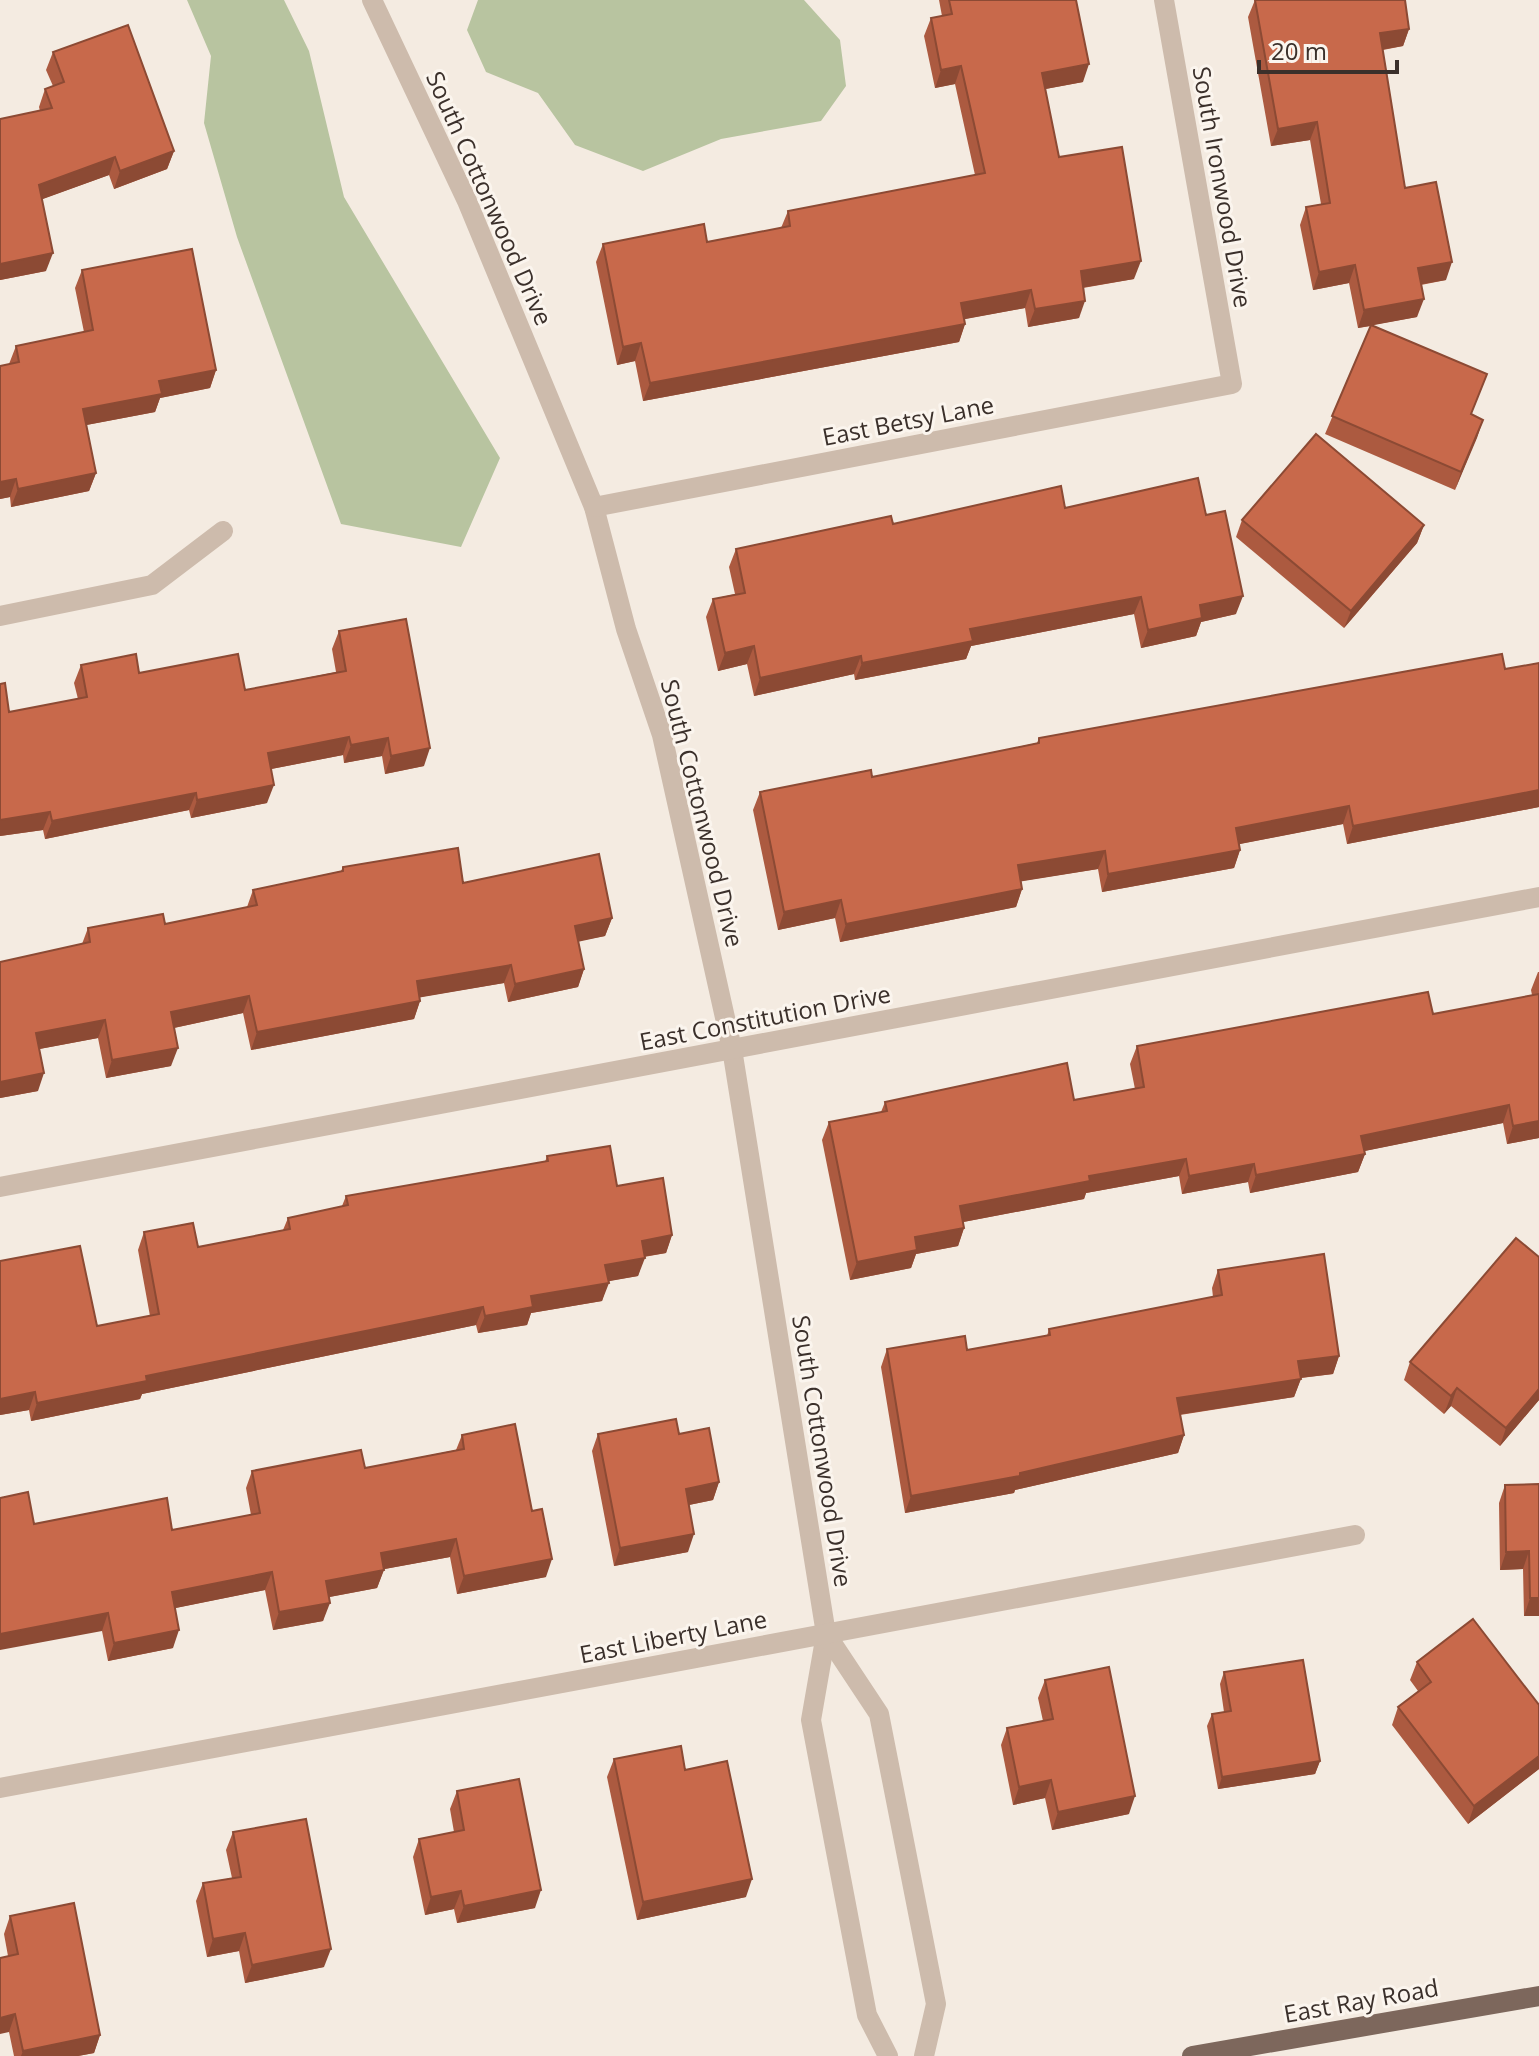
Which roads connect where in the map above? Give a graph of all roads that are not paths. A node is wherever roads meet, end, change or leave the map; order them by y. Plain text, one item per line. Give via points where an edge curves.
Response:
1 (372, 0) edge
2 (1164, 0) edge
3 (1232, 384) joint
4 (594, 507) junction
5 (223, 531) dead end
6 (0, 616) edge
7 (1539, 897) edge
8 (732, 1049) junction
9 (0, 1187) edge
10 (1355, 1535) dead end
11 (826, 1634) junction
12 (0, 1788) edge
13 (1539, 1996) edge
14 (888, 2056) edge
15 (924, 2056) edge
16 (1192, 2056) edge

1 - 4 street, South Cottonwood Drive via 467,201
2 - 3 street, South Ironwood Drive
3 - 4 street, East Betsy Lane
4 - 8 street, South Cottonwood Drive via 626,629 662,735
5 - 6 street via 152,585
7 - 8 street, East Constitution Drive
8 - 9 street, East Constitution Drive
8 - 11 street, South Cottonwood Drive
10 - 11 street, East Liberty Lane
11 - 12 street, East Liberty Lane
11 - 14 street, South Cottonwood Drive via 811,1720 867,2015
11 - 15 street, South Cottonwood Drive via 879,1714 936,2004
13 - 16 main road, East Ray Road

